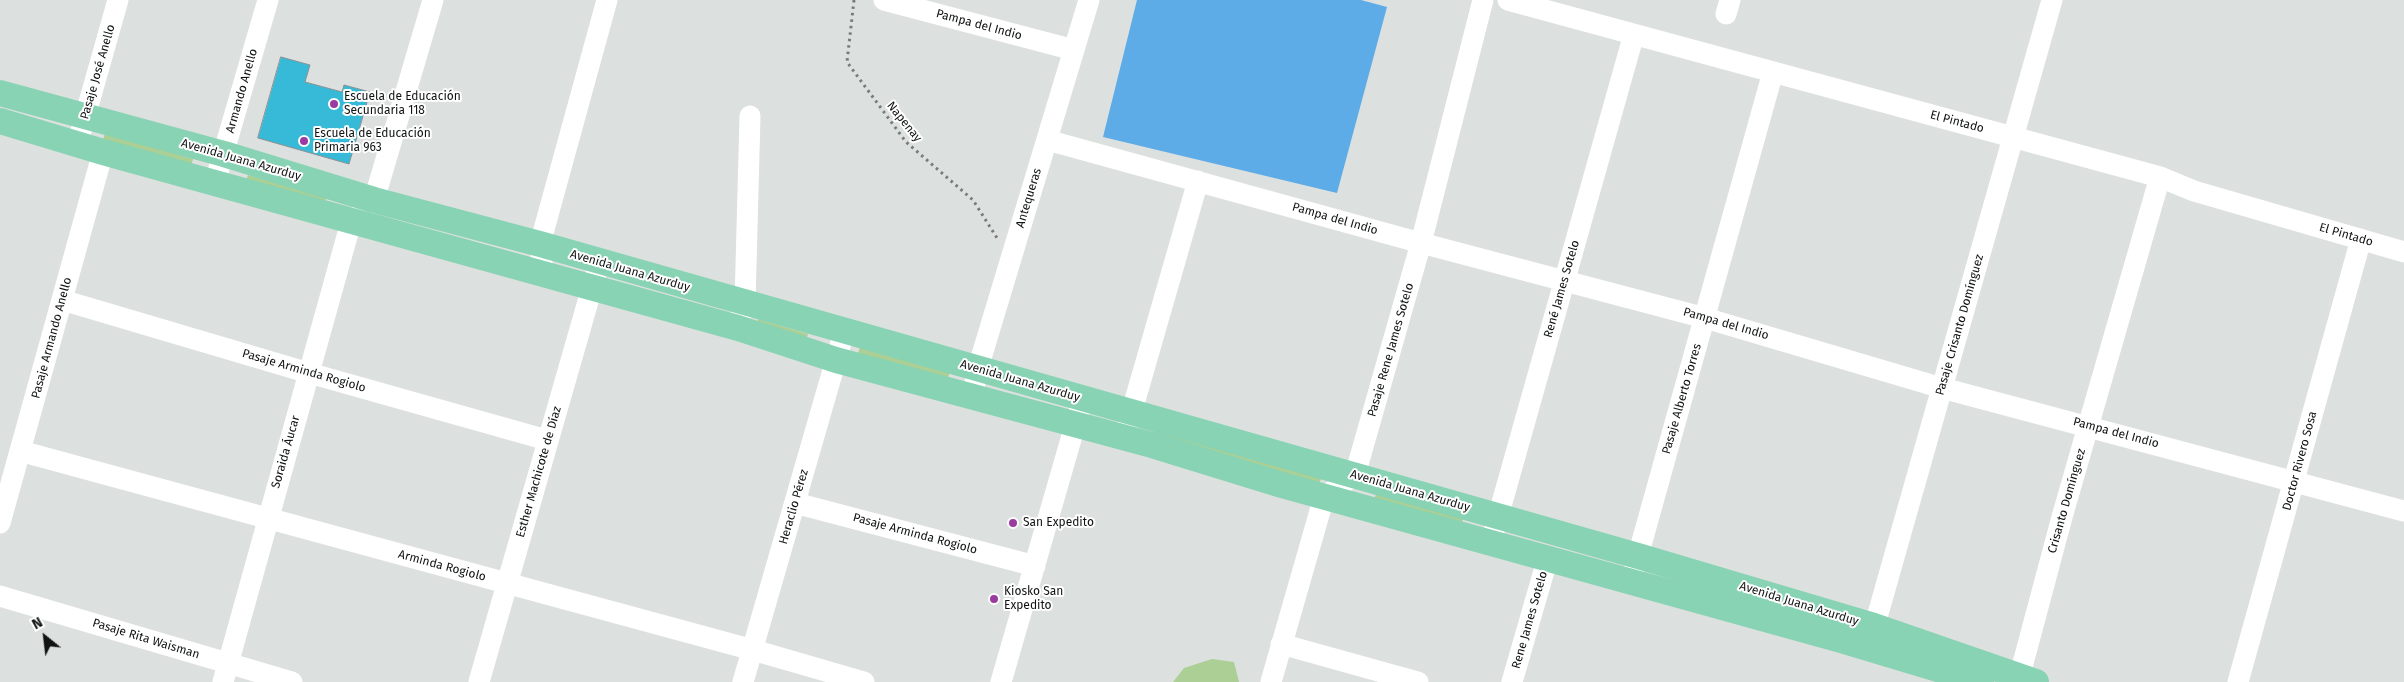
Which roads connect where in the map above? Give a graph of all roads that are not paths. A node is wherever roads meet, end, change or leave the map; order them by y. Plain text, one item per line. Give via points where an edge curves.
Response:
1 (118, 0) edge
2 (268, 0) edge
3 (433, 0) edge
4 (607, 0) edge
5 (884, 0) edge
6 (1089, 0) edge
7 (1483, 0) edge
8 (1508, 0) edge
9 (2052, 0) edge
10 (1634, 34) junction
11 (1074, 50) junction
12 (1773, 72) junction
13 (0, 93) edge
14 (750, 116) dead end
15 (85, 117) junction
16 (0, 122) edge
17 (2013, 137) junction
18 (1047, 140) junction
19 (77, 145) junction
20 (103, 152) junction
21 (224, 154) junction
22 (2160, 177) junction
23 (1198, 181) junction
24 (215, 182) junction
25 (374, 200) junction
26 (351, 222) junction
27 (2361, 239) junction
28 (1421, 243) junction
29 (540, 244) junction
30 (2404, 252) edge
31 (599, 263) junction
32 (543, 272) junction
33 (1565, 280) junction
34 (594, 288) junction
35 (62, 300) junction
36 (745, 303) junction
37 (1705, 318) junction
38 (738, 328) junction
39 (844, 332) junction
40 (836, 360) junction
41 (978, 368) junction
42 (309, 373) junction
43 (1942, 388) junction
44 (972, 397) junction
45 (1082, 399) junction
46 (1131, 413) junction
47 (1075, 424) junction
48 (2088, 426) junction
49 (1124, 438) junction
50 (547, 440) junction
51 (13, 455) edge
52 (1356, 476) junction
53 (2294, 481) junction
54 (1324, 497) junction
55 (795, 503) junction
56 (2404, 511) edge
57 (1497, 516) junction
58 (267, 518) junction
59 (0, 523) edge
60 (1490, 543) junction
61 (1638, 556) junction
62 (1548, 557) junction
63 (1035, 566) junction
64 (1631, 582) junction
65 (507, 584) junction
66 (0, 596) edge
67 (1871, 638) junction
68 (1282, 644) junction
69 (753, 650) junction
70 (225, 673) edge
71 (2024, 681) edge
72 (292, 682) edge
73 (479, 682) edge
74 (743, 682) edge
75 (864, 682) edge
76 (1001, 682) edge
77 (1271, 682) edge
78 (1418, 682) edge
79 (1512, 682) edge
80 (1981, 682) edge
81 (2238, 682) edge

1 - 15 street, Pasaje José Anello
2 - 21 street, Armando Anello
3 - 25 street
4 - 29 street
5 - 11 street, Pampa del Indio
6 - 11 street, Antequeras
7 - 28 street, Pasaje Rene James Sotelo
8 - 10 street, El Pintado
9 - 17 street, Pasaje Crisanto Domínguez
10 - 12 street, El Pintado
10 - 33 street, René James Sotelo
11 - 18 street, Antequeras
12 - 17 street, El Pintado
12 - 37 street, Pasaje Alberto Torres
13 - 15 main road, Avenida Juana Azurduy
14 - 36 street
15 - 19 street, Pasaje José Anello
15 - 21 main road, Avenida Juana Azurduy
16 - 19 main road, Avenida Juana Azurduy
17 - 22 street, El Pintado
17 - 43 street, Pasaje Crisanto Domínguez
18 - 23 street, Pampa del Indio
18 - 41 street, Antequeras
19 - 20 main road, Avenida Juana Azurduy
20 - 24 main road, Avenida Juana Azurduy
20 - 35 street, Pasaje Armando Anello
21 - 24 street, Armando Anello
21 - 25 main road, Avenida Juana Azurduy
22 - 27 street, El Pintado via 2194,191
22 - 48 street, Crisanto Domínguez
23 - 28 street, Pampa del Indio
23 - 46 street
24 - 26 main road, Avenida Juana Azurduy
25 - 26 street
25 - 29 main road, Avenida Juana Azurduy
26 - 32 main road, Avenida Juana Azurduy
26 - 42 street, Soraida Áucar
27 - 30 street, El Pintado
27 - 53 street, Doctor Rivero Sosa
28 - 33 street, Pampa del Indio
28 - 52 street, Pasaje Rene James Sotelo
29 - 31 main road, Avenida Juana Azurduy
29 - 32 street
31 - 34 street, Esther Machicote de Díaz
31 - 36 main road, Avenida Juana Azurduy
32 - 34 main road, Avenida Juana Azurduy
33 - 37 street, Pampa del Indio
33 - 57 street, René James Sotelo
34 - 38 main road, Avenida Juana Azurduy
34 - 50 street, Esther Machicote de Díaz
35 - 42 street, Pasaje Arminda Rogiolo
35 - 51 street, Pasaje Armando Anello
36 - 38 street
36 - 39 main road, Avenida Juana Azurduy
37 - 43 street, Pampa del Indio
37 - 61 street, Pasaje Alberto Torres
38 - 40 main road, Avenida Juana Azurduy
39 - 40 street, Heraclio Pérez
39 - 41 main road, Avenida Juana Azurduy
40 - 44 main road, Avenida Juana Azurduy
40 - 55 street, Heraclio Pérez
41 - 44 street, Antequeras
41 - 45 main road, Avenida Juana Azurduy
42 - 50 street, Pasaje Arminda Rogiolo
42 - 58 street, Soraida Áucar
43 - 48 street, Pampa del Indio
43 - 67 street, Pasaje Crisanto Domínguez
44 - 47 main road, Avenida Juana Azurduy
45 - 46 main road, Avenida Juana Azurduy
45 - 47 street
46 - 49 street
46 - 52 main road, Avenida Juana Azurduy
47 - 49 main road, Avenida Juana Azurduy
47 - 63 street
48 - 53 street, Pampa del Indio
48 - 71 street, Crisanto Domínguez
49 - 54 main road, Avenida Juana Azurduy
50 - 65 street, Esther Machicote de Díaz
51 - 58 street, Arminda Rogiolo
51 - 59 street, Pasaje Armando Anello
52 - 54 street
52 - 57 main road, Avenida Juana Azurduy
53 - 56 street, Pampa del Indio
53 - 81 street, Doctor Rivero Sosa
54 - 60 main road, Avenida Juana Azurduy
54 - 68 street
55 - 63 street, Pasaje Arminda Rogiolo
55 - 69 street, Heraclio Pérez
57 - 60 street, René James Sotelo
57 - 61 main road, Avenida Juana Azurduy
58 - 65 street, Arminda Rogiolo
58 - 70 street, Soraida Áucar
60 - 62 main road, Avenida Juana Azurduy
61 - 64 street, Pasaje Alberto Torres
61 - 67 main road, Avenida Juana Azurduy
62 - 64 main road, Avenida Juana Azurduy
62 - 79 street, Rene James Sotelo
63 - 76 street
64 - 67 main road, Avenida Juana Azurduy via 1841,640
65 - 69 street, Arminda Rogiolo
65 - 73 street, Esther Machicote de Díaz
66 - 70 street, Pasaje Rita Waisman
67 - 71 main road, Avenida Juana Azurduy
67 - 80 main road, Avenida Juana Azurduy
68 - 77 street
68 - 78 street
69 - 74 street, Heraclio Pérez
69 - 75 street, Arminda Rogiolo
70 - 72 street, Pasaje Rita Waisman

